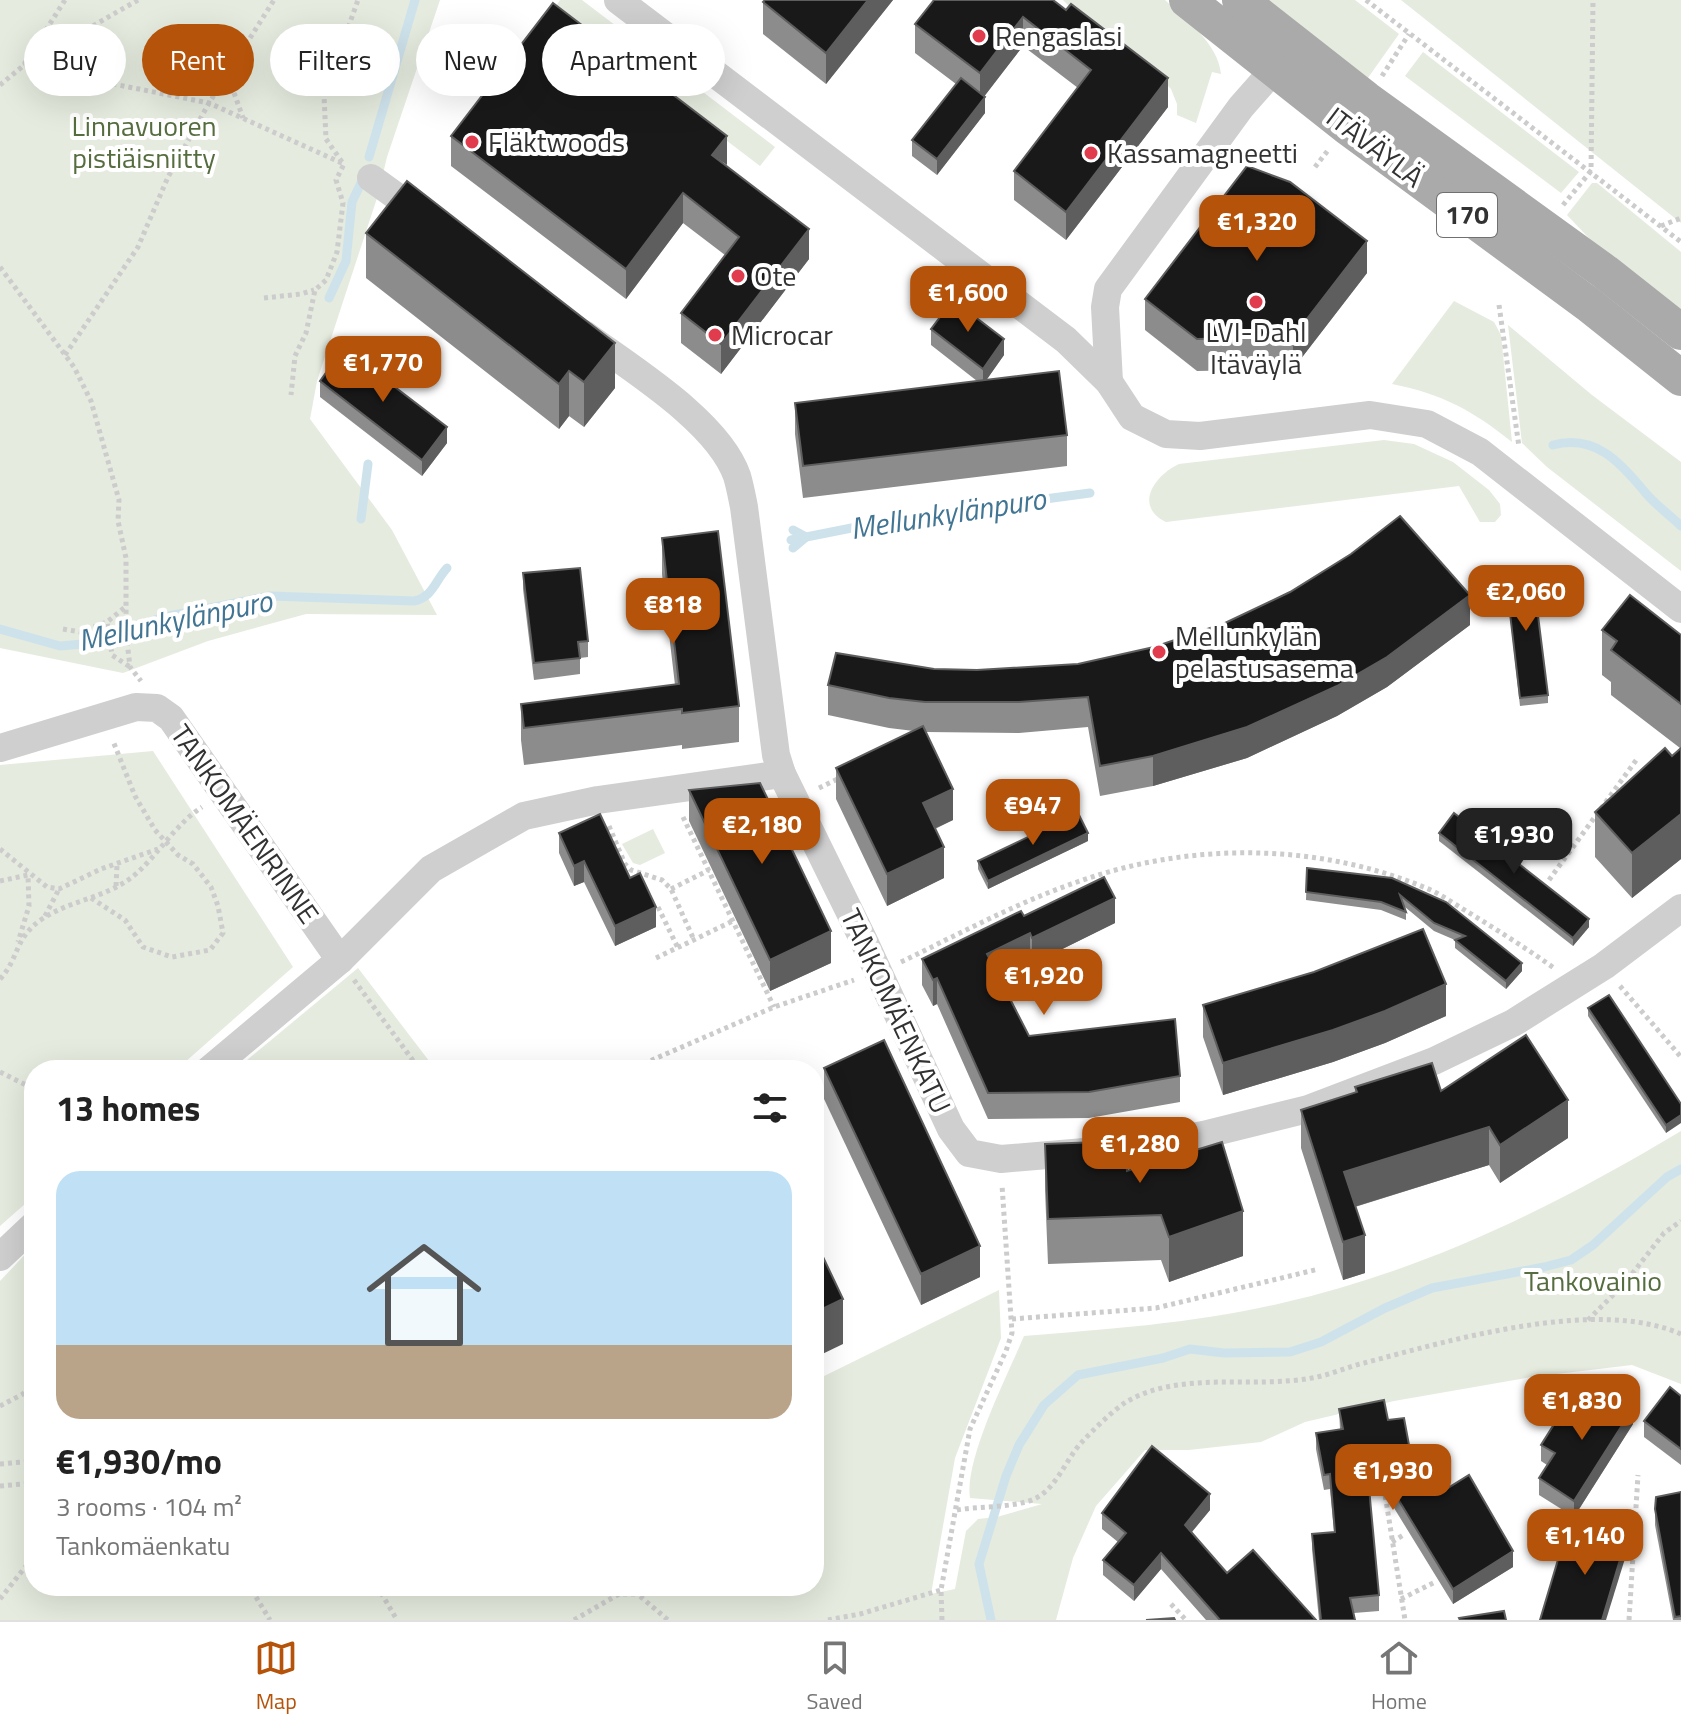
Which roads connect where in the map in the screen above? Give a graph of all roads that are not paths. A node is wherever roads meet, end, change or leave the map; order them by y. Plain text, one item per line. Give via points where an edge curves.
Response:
1 (618, 0) edge
2 (1187, 0) edge
3 (1240, 0) edge
4 (1298, 43) junction
5 (1274, 69) junction
6 (371, 178) road end
7 (446, 233) edge
8 (558, 316) edge
9 (1681, 332) edge
10 (1681, 378) edge
11 (1109, 382) junction
12 (1681, 609) edge
13 (0, 748) edge
14 (782, 774) junction
15 (1681, 908) edge
16 (340, 960) junction
17 (221, 1060) edge
18 (24, 1234) edge
19 (0, 1257) edge

1 - 11 street via 1066,340
2 - 5 main road, ITÄVÄYLÄ / 170
3 - 4 main road, ITÄVÄYLÄ / 170
4 - 5 street
4 - 9 main road, ITÄVÄYLÄ / 170
5 - 10 main road, ITÄVÄYLÄ / 170
5 - 11 street via 1108,289
6 - 7 street
8 - 14 street, TANKOMÄENKATU via 683,408 718,445 737,475
11 - 12 street via 1132,417 1166,434 1200,436 1370,415 1427,424 1480,452
13 - 16 street, TANKOMÄENRINNE via 136,707 157,708 171,718
14 - 15 street, TANKOMÄENKATU via 951,1129 969,1153 1001,1159 1131,1148 1308,1109 1500,1030 1604,966
14 - 16 street via 524,816 431,869
16 - 17 street
18 - 19 street

